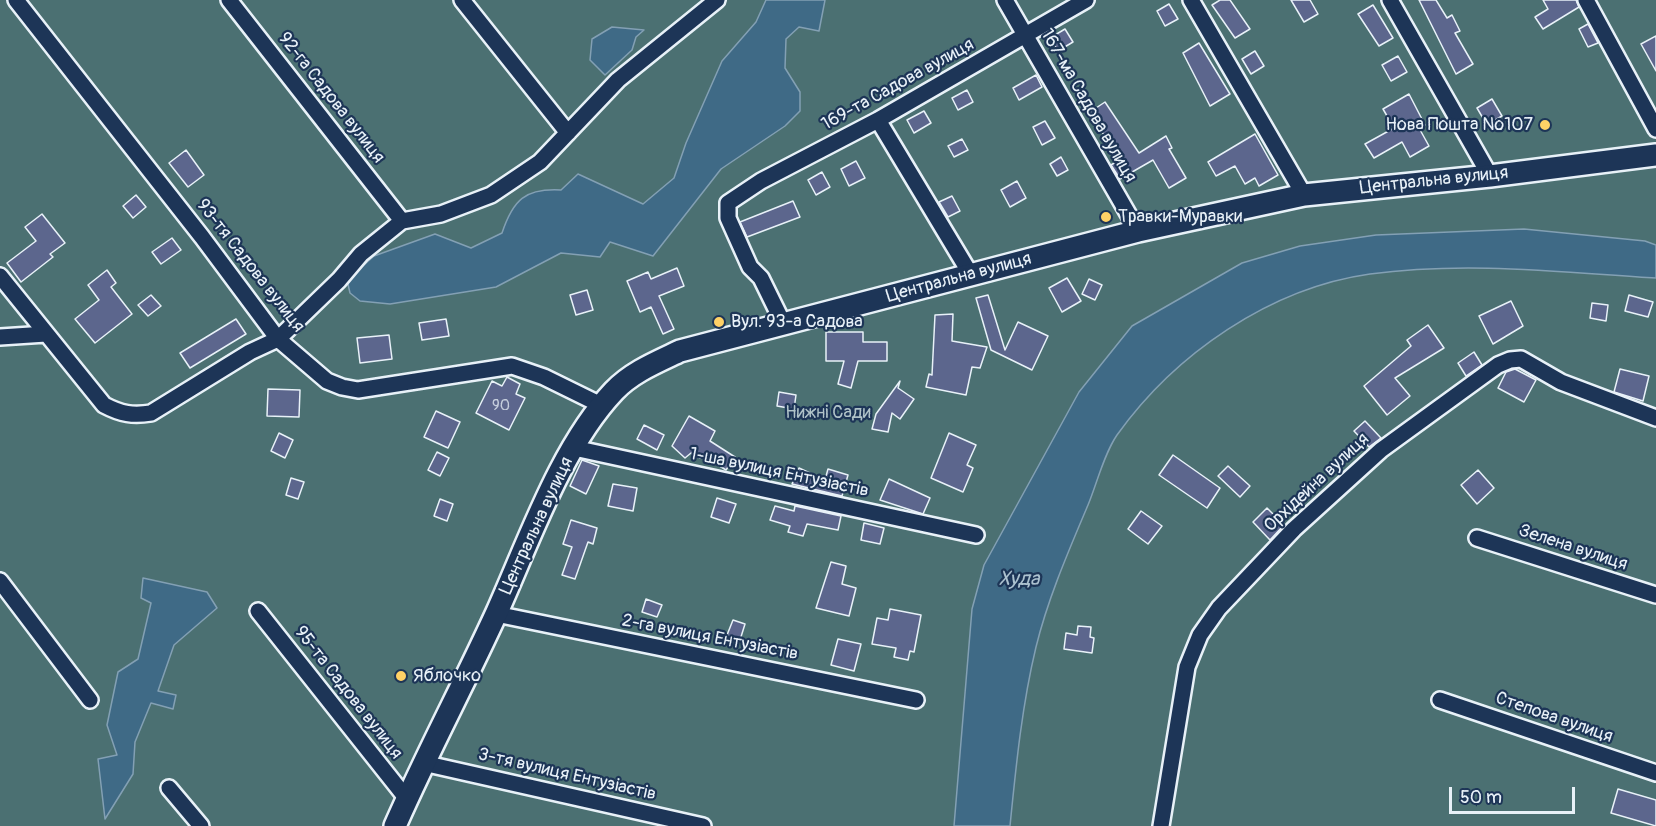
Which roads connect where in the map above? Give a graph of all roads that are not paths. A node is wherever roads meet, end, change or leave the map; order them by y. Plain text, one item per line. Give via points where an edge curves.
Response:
1 (16, 0) edge
2 (229, 0) edge
3 (462, 0) edge
4 (1005, 0) edge
5 (1086, 0) edge
6 (1191, 0) edge
7 (1390, 0) edge
8 (1586, 0) edge
9 (712, 2) edge
10 (1026, 36) junction
11 (878, 120) junction
12 (1656, 129) edge
13 (568, 133) junction
14 (1656, 155) edge
15 (1490, 176) junction
16 (1304, 195) junction
17 (402, 221) junction
18 (1138, 231) junction
19 (971, 275) junction
20 (0, 276) edge
21 (784, 325) junction
22 (46, 334) junction
23 (0, 337) edge
24 (278, 339) junction
25 (602, 405) junction
26 (1656, 418) edge
27 (574, 448) junction
28 (976, 535) dead end
29 (1477, 538) dead end
30 (0, 581) edge
31 (1656, 596) edge
32 (258, 611) dead end
33 (496, 614) junction
34 (90, 700) dead end
35 (916, 700) dead end
36 (1440, 700) dead end
37 (423, 763) junction
38 (1656, 773) edge
39 (169, 788) dead end
40 (407, 799) junction
41 (201, 826) edge
42 (395, 826) edge
43 (703, 826) edge
44 (1161, 826) edge

1 - 24 street, 93-тя Садова вулиця
2 - 17 street, 92-га Садова вулиця
3 - 13 street
4 - 10 street, 167-ма Садова вулиця
5 - 10 street, 169-та Садова вулиця
6 - 16 street
7 - 15 street
8 - 12 street
9 - 13 street via 618,80
10 - 11 street, 169-та Садова вулиця
10 - 18 street, 167-ма Садова вулиця
11 - 19 street
11 - 21 street, 169-та Садова вулиця via 761,181 728,203 728,218 750,267 761,278
13 - 17 street via 540,162 491,195 441,214
14 - 15 street, Центральна вулиця
15 - 16 street, Центральна вулиця
16 - 18 street, Центральна вулиця
17 - 24 street via 361,254
18 - 19 street, Центральна вулиця
19 - 21 street, Центральна вулиця
20 - 22 street
21 - 25 street, Центральна вулиця via 680,351 633,374
22 - 23 street
22 - 24 street via 104,405 135,415 151,413
24 - 25 street, 93-тя Садова вулиця via 327,381 342,387 374,388 512,366
25 - 27 street, Центральна вулиця
26 - 44 street, Орхідейна вулиця via 1561,382 1521,359 1510,360 1381,450 1294,529 1218,608 1200,635 1187,666
27 - 28 street, 1-ша вулиця Ентузіастів
27 - 33 street, Центральна вулиця
29 - 31 street, Зелена вулиця
30 - 34 street
32 - 40 street, 95-та Садова вулиця
33 - 35 street, 2-га вулиця Ентузіастів
33 - 37 street, Центральна вулиця
36 - 38 street, Степова вулиця
37 - 40 street, Центральна вулиця
37 - 43 street, 3-тя вулиця Ентузіастів
39 - 41 street
40 - 42 street, Центральна вулиця

